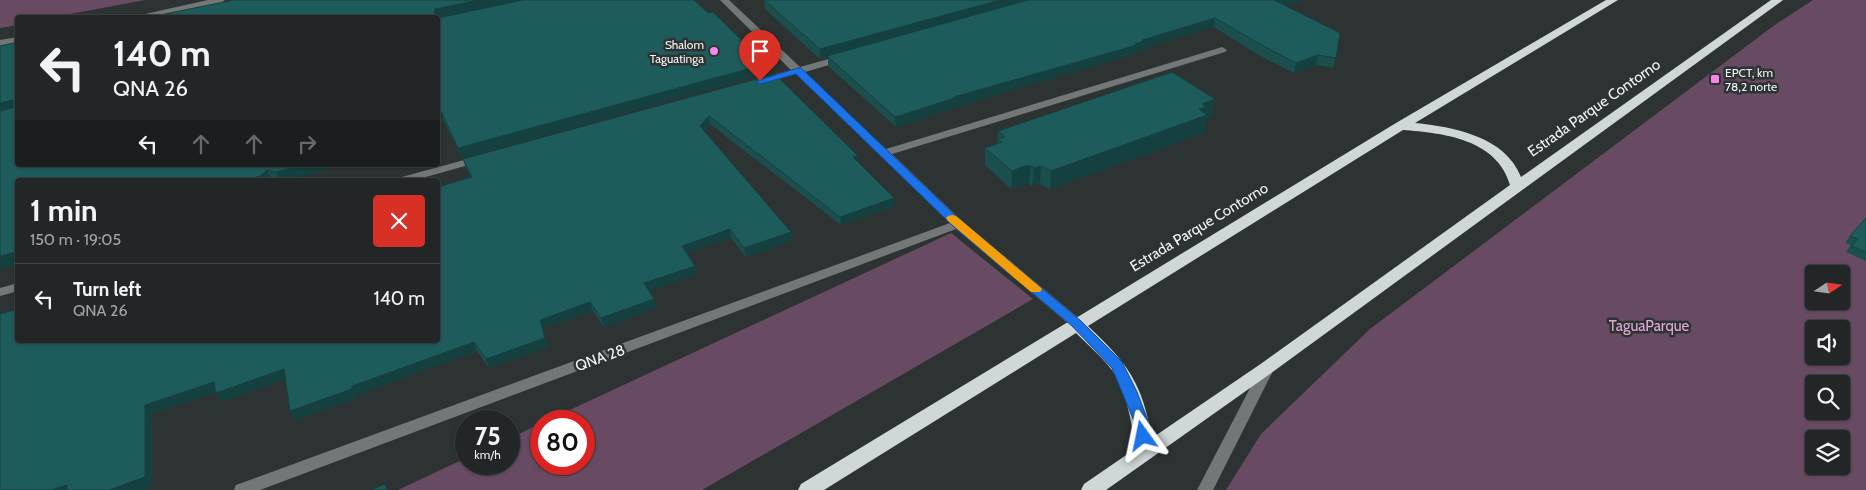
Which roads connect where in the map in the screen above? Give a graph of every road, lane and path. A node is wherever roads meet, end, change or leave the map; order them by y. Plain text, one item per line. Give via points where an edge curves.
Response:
1 (221, 0) edge
2 (724, 0) edge
3 (1613, 0) edge
4 (1778, 0) edge
5 (147, 15) edge
6 (15, 40) edge
7 (0, 43) edge
8 (1222, 50) dead end
9 (854, 55) edge
10 (798, 70) junction
11 (751, 84) edge
12 (1401, 126) junction
13 (884, 153) junction
14 (487, 156) edge
15 (409, 178) edge
16 (1517, 186) junction
17 (958, 224) junction
18 (15, 288) edge
19 (0, 292) edge
20 (1076, 324) junction
21 (1268, 367) junction
22 (1145, 452) junction
23 (242, 490) edge
24 (808, 490) edge
25 (1091, 490) edge
26 (1205, 490) edge

1 - 5 street
2 - 10 street
3 - 12 highway, Estrada Parque Contorno
4 - 16 highway, Estrada Parque Contorno
6 - 7 street
8 - 13 street
9 - 10 street
10 - 11 street
10 - 13 street
12 - 16 highway via 1456,133 1479,142 1499,155 1511,169
12 - 20 highway, Estrada Parque Contorno
13 - 17 street
14 - 15 street
16 - 21 highway, Estrada Parque Contorno
17 - 20 street
17 - 23 street, QNA 28
18 - 19 street
20 - 22 highway via 1118,365 1141,421
20 - 24 highway, Estrada Parque Contorno
21 - 22 highway, Estrada Parque Contorno
21 - 26 street
22 - 25 highway, Estrada Parque Contorno

